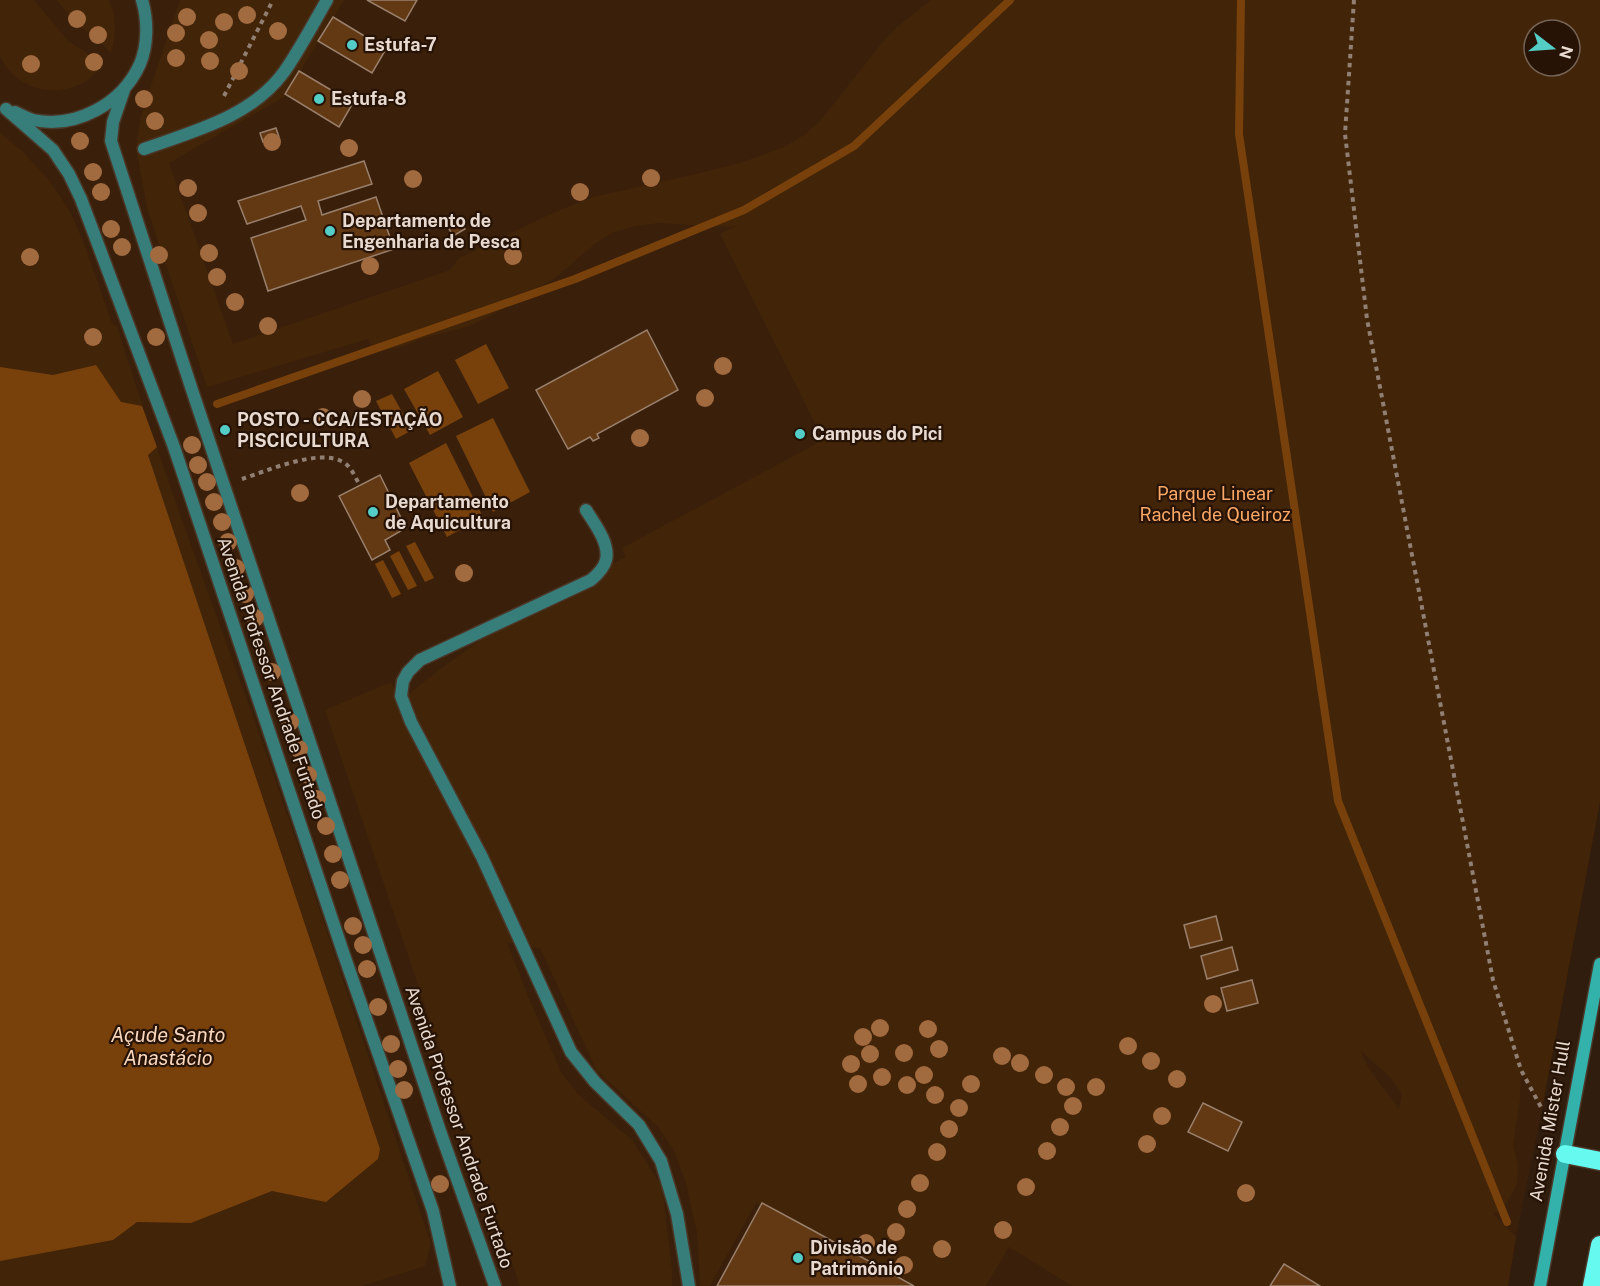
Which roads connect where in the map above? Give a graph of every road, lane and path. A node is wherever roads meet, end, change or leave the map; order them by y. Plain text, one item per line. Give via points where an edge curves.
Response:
1 (142, 0) edge
2 (273, 0) edge
3 (327, 0) edge
4 (1354, 0) edge
5 (124, 90) junction
6 (3, 106) edge
7 (205, 127) junction
8 (144, 149) dead end
9 (358, 482) dead end
10 (225, 486) junction
11 (586, 510) dead end
12 (1600, 964) edge
13 (1542, 1108) dead end
14 (1565, 1154) junction
15 (1600, 1161) edge
16 (1600, 1245) edge
17 (450, 1286) edge
18 (495, 1286) edge
19 (689, 1286) edge
20 (1540, 1286) edge
21 (1592, 1286) edge

1 - 5 street via 147,33 140,63
2 - 7 path
3 - 7 street via 283,73 238,113
4 - 13 path via 1345,134 1367,319 1493,980 1521,1070
5 - 6 street via 100,109 60,122 32,120
5 - 10 street, Avenida Professor Andrade Furtado via 111,141
6 - 17 street, Avenida Professor Andrade Furtado via 53,150 81,199 174,447 433,1211
7 - 8 street
9 - 10 path via 343,461 332,457 274,468
10 - 18 street, Avenida Professor Andrade Furtado via 432,1109
11 - 19 street via 606,549 606,561 599,572 591,580 420,660 408,672 401,696 482,857 571,1052 639,1125 661,1161 677,1214
12 - 14 main road, Avenida Mister Hull
14 - 15 highway
14 - 20 main road, Avenida Mister Hull
16 - 21 highway

